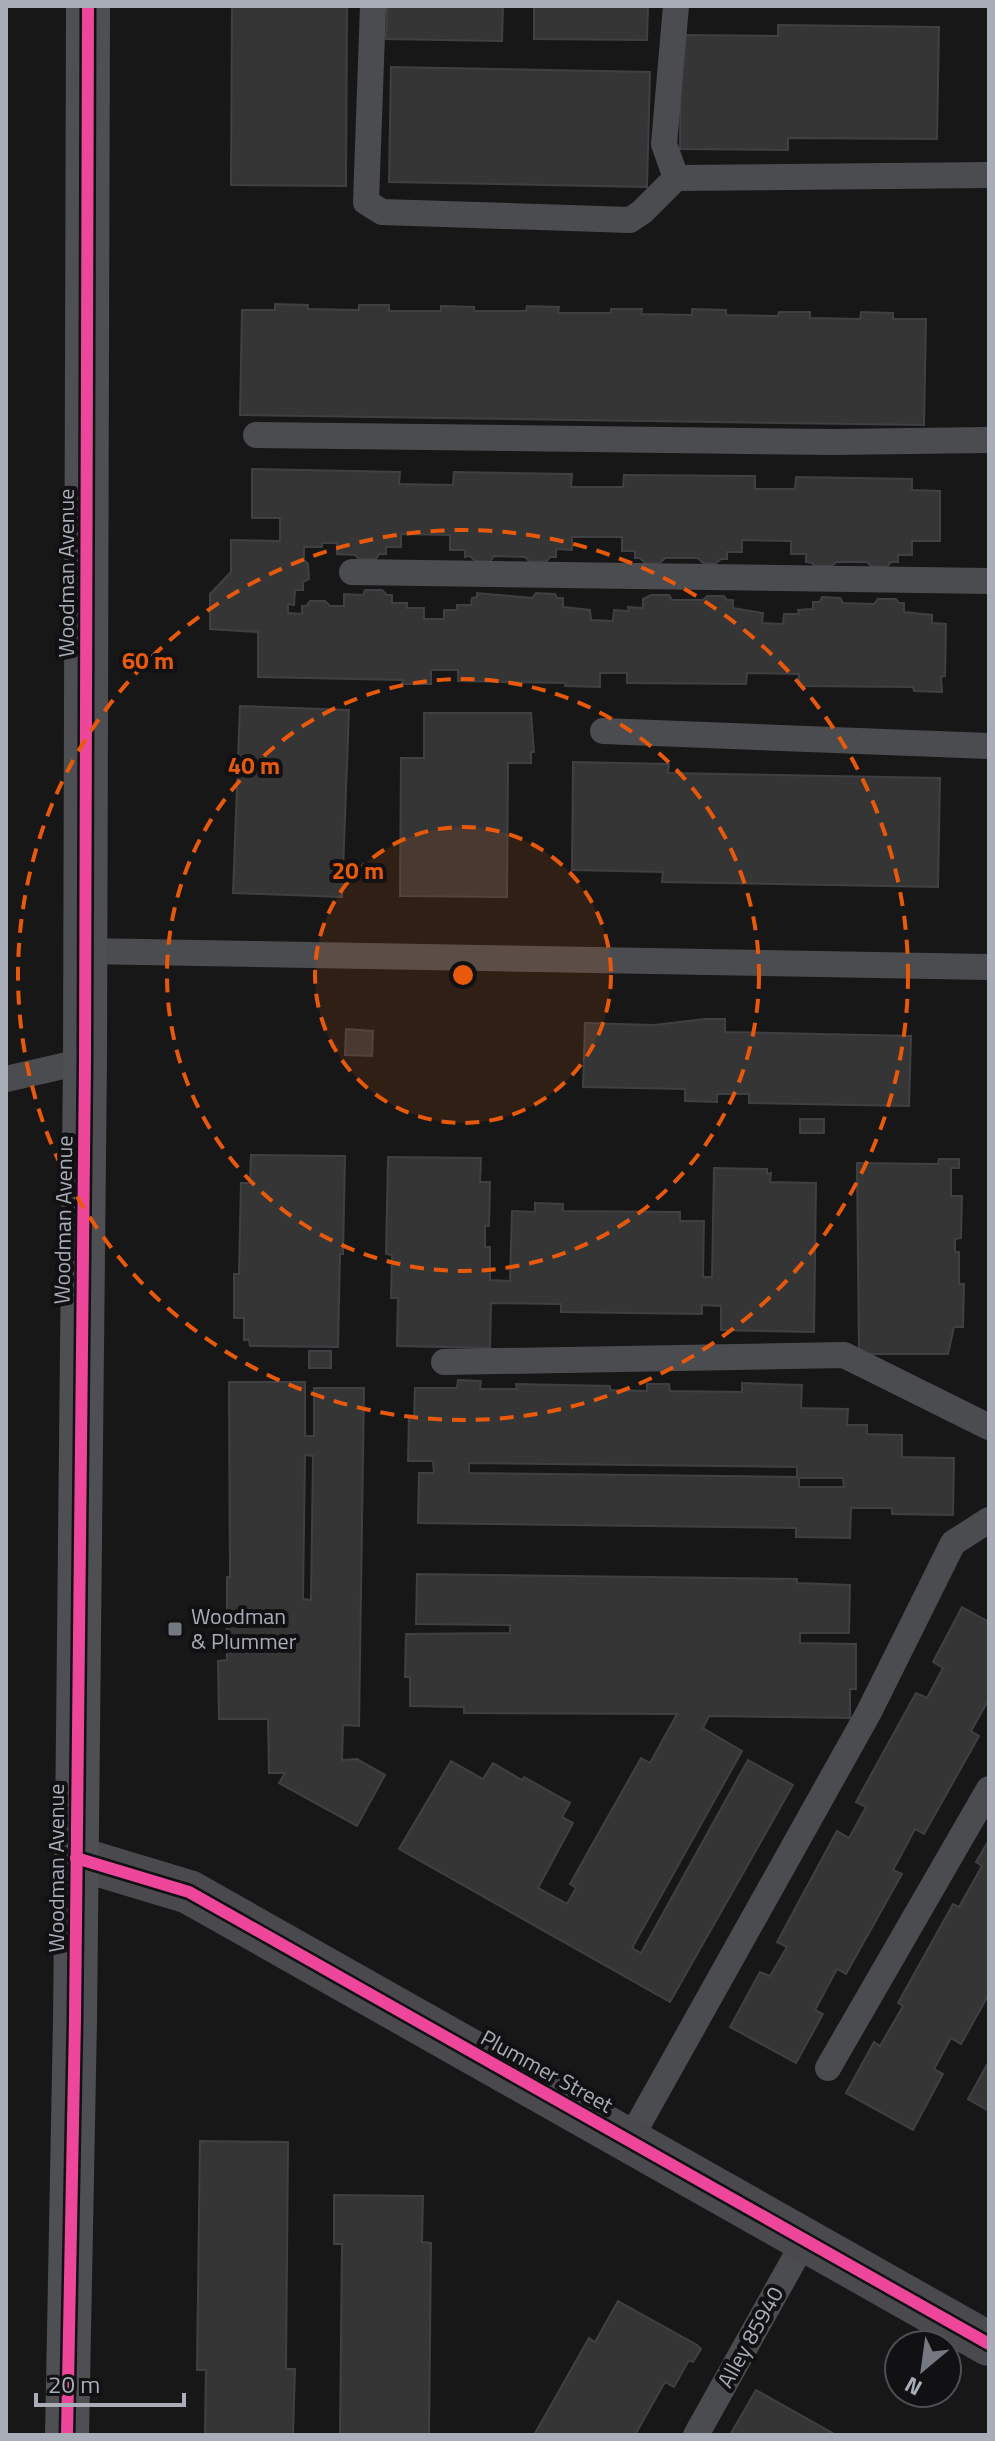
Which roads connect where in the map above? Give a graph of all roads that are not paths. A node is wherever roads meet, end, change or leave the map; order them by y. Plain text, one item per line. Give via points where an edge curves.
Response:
1 (88, 6) edge
2 (373, 6) edge
3 (676, 6) edge
4 (989, 175) edge
5 (676, 178) junction
6 (256, 435) dead end
7 (989, 440) edge
8 (352, 572) dead end
9 (989, 581) edge
10 (603, 731) dead end
11 (989, 746) edge
12 (85, 951) junction
13 (989, 967) edge
14 (85, 1061) junction
15 (6, 1079) edge
16 (444, 1362) dead end
17 (989, 1427) edge
18 (989, 1520) edge
19 (989, 1789) edge
20 (76, 1858) junction
21 (828, 2068) dead end
22 (629, 2141) junction
23 (805, 2240) junction
24 (989, 2344) edge
25 (67, 2435) edge
26 (696, 2435) edge

1 - 12 main road, Woodman Avenue
2 - 5 lane via 366,202 382,212 630,220
3 - 5 lane via 664,144
4 - 5 lane
6 - 7 lane
8 - 9 lane
10 - 11 lane
12 - 13 lane
12 - 14 main road, Woodman Avenue
14 - 15 lane
14 - 20 main road, Woodman Avenue
16 - 17 lane via 844,1355
18 - 22 lane via 953,1543 869,1712
19 - 21 lane
20 - 22 main road, Plummer Street via 189,1892
20 - 25 main road, Woodman Avenue
22 - 23 main road, Plummer Street
23 - 24 main road, Plummer Street
23 - 26 lane, Alley 85940

